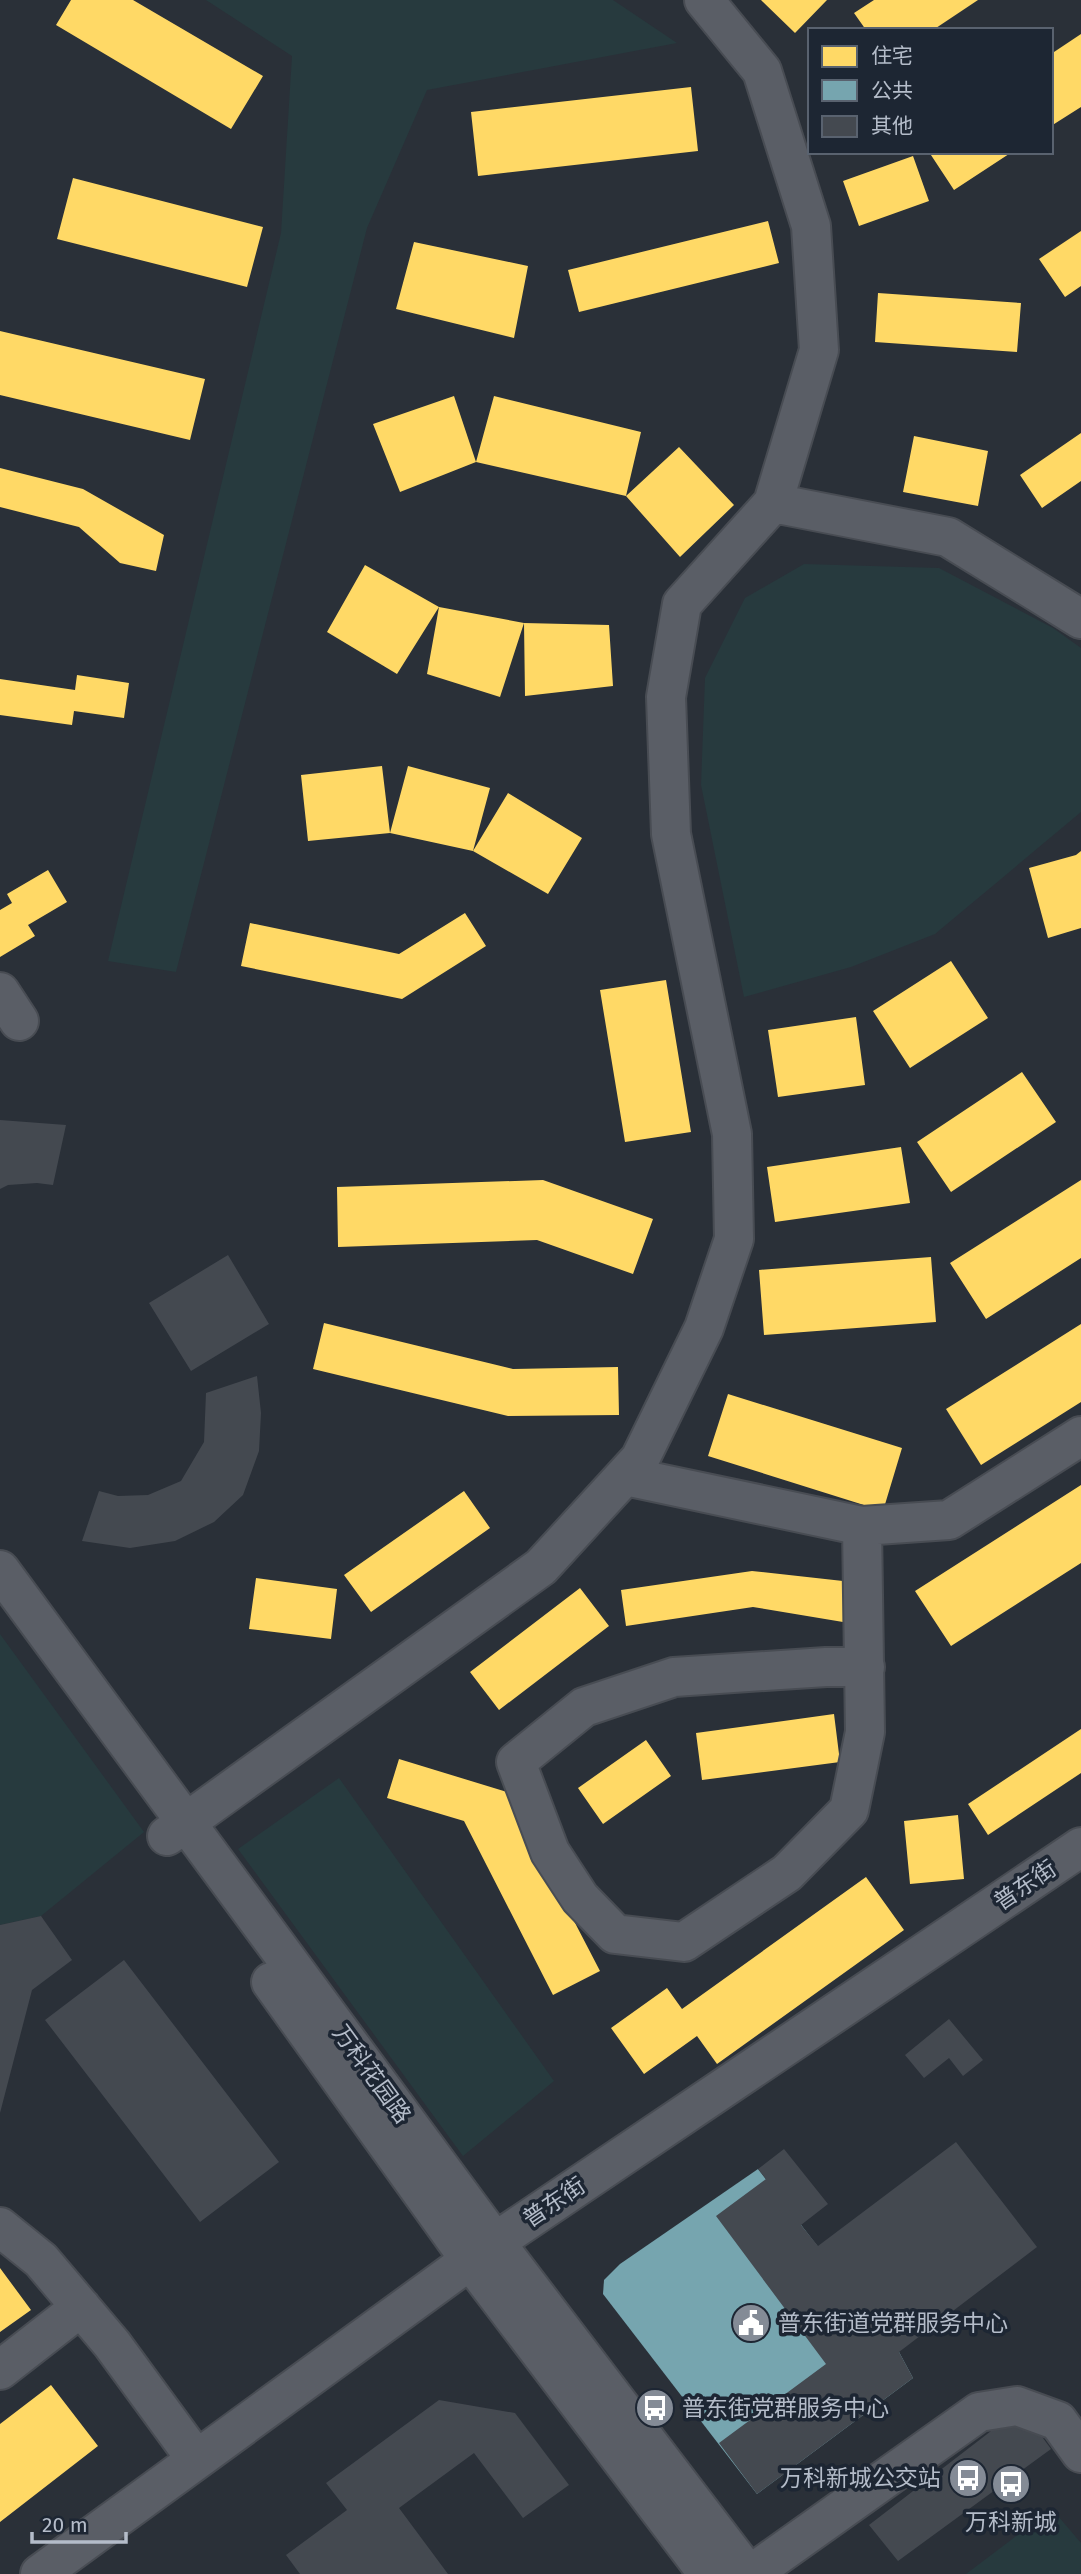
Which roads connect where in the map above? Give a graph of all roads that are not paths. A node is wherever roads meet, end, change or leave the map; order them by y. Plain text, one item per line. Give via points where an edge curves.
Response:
1 (704, 0) edge
2 (774, 503) junction
3 (1078, 614) edge
4 (1081, 1436) edge
5 (625, 1476) junction
6 (862, 1526) junction
7 (0, 1570) edge
8 (0, 1614) edge
9 (864, 1667) junction
10 (178, 1830) junction
11 (1081, 1847) edge
12 (0, 2227) edge
13 (482, 2251) junction
14 (81, 2307) junction
15 (0, 2370) edge
16 (1081, 2453) edge
17 (197, 2459) junction
18 (40, 2574) edge
19 (708, 2574) edge
20 (749, 2574) edge

1 - 2 street via 762,71 811,226 819,351
2 - 3 street via 948,537
2 - 5 street via 682,604 666,697 671,834 732,1134 734,1239 704,1328 640,1459
4 - 6 street via 949,1520
5 - 6 street
5 - 10 street via 541,1567
6 - 9 street
7 - 10 street, 万科花园路
8 - 10 street, 万科花园路
9 - 9 street via 864,1732 849,1810 788,1873 684,1942 615,1934 579,1898 550,1852 516,1762 584,1707 674,1677
10 - 13 street, 万科花园路
11 - 13 street, 普东街
12 - 14 street via 41,2260
13 - 17 street, 普东街
13 - 19 street, 万科花园路
13 - 20 street, 万科花园路
14 - 15 street
14 - 17 street
16 - 20 street via 1058,2421 1017,2406 979,2412
17 - 18 street, 普东街

